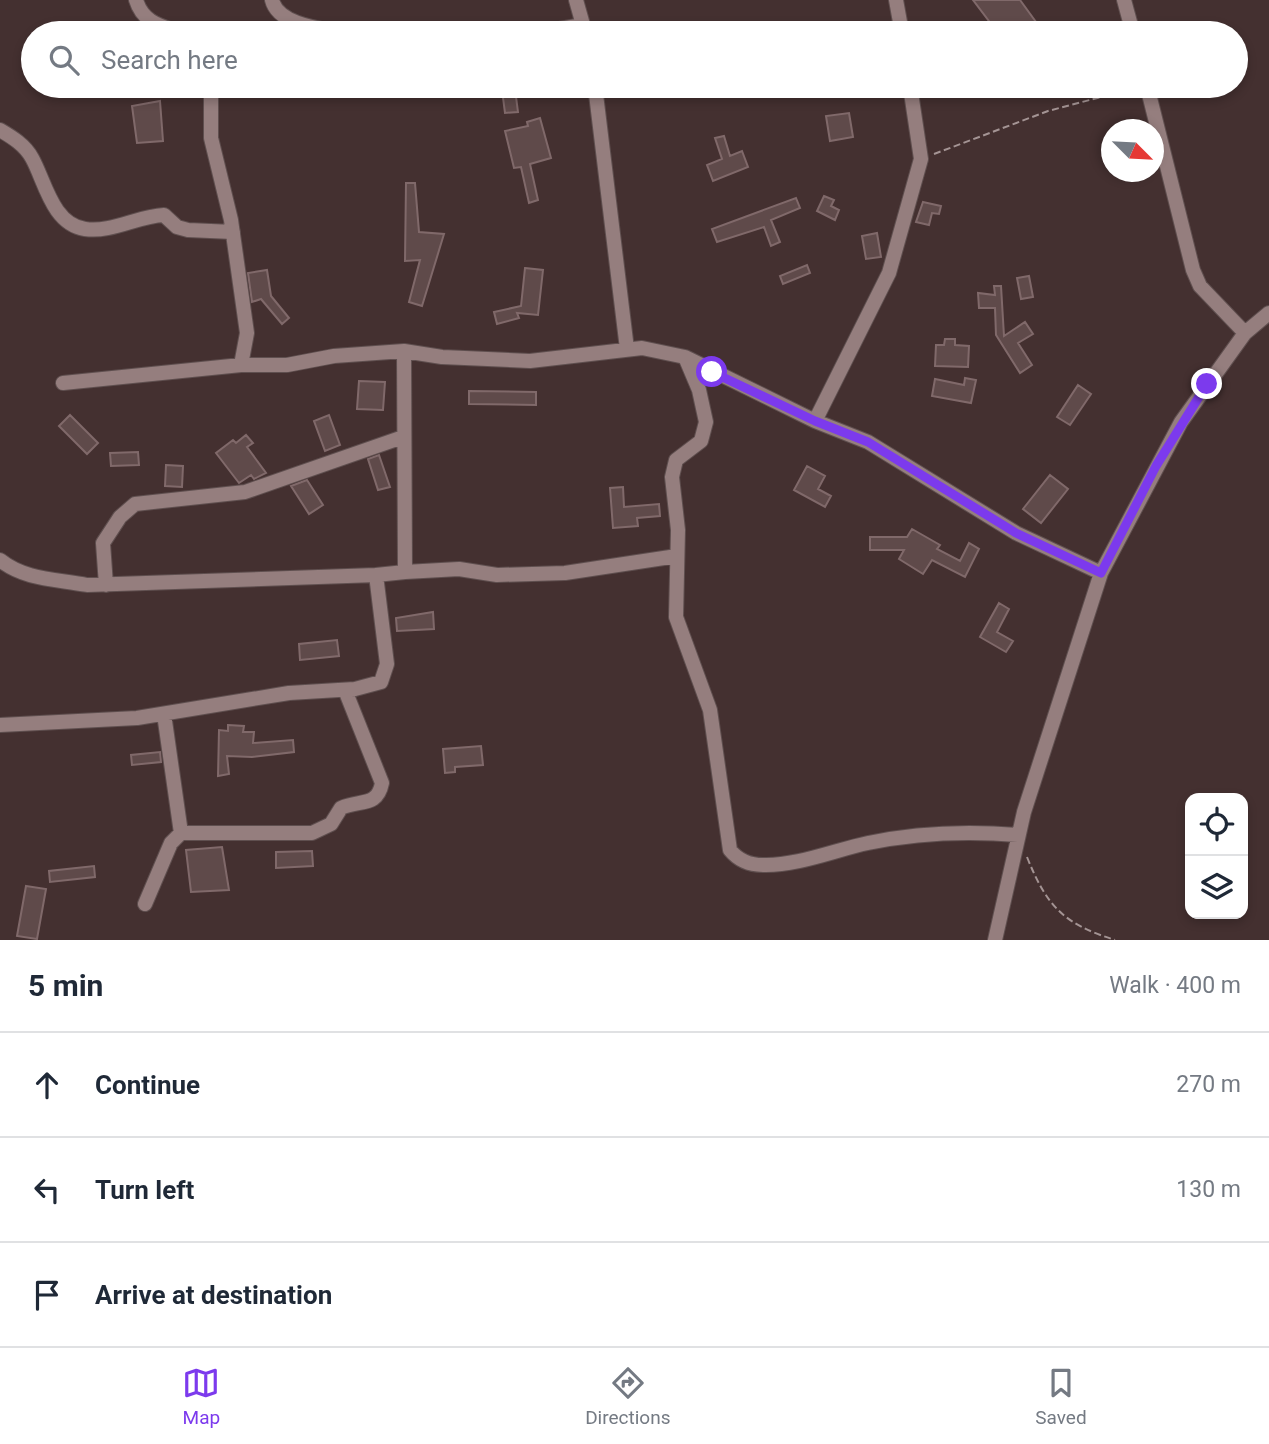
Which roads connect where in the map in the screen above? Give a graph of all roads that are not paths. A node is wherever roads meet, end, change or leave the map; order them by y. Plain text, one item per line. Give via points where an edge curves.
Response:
1 (136, 0) edge
2 (272, 0) edge
3 (576, 0) edge
4 (896, 0) edge
5 (1124, 0) edge
6 (150, 21) edge
7 (298, 21) edge
8 (582, 21) edge
9 (899, 21) edge
10 (1130, 21) edge
11 (211, 98) edge
12 (596, 98) edge
13 (911, 98) edge
14 (1149, 98) edge
15 (0, 130) edge
16 (233, 232) junction
17 (1269, 313) edge
18 (1245, 333) junction
19 (627, 349) junction
20 (404, 351) junction
21 (684, 358) junction
22 (241, 365) junction
23 (63, 383) dead end
24 (815, 421) junction
25 (403, 437) junction
26 (677, 556) junction
27 (0, 561) edge
28 (405, 572) junction
29 (1101, 573) junction
30 (376, 575) junction
31 (106, 585) junction
32 (345, 690) junction
33 (164, 714) junction
34 (0, 725) edge
35 (181, 833) junction
36 (1018, 835) junction
37 (145, 904) dead end
38 (995, 940) edge

1 - 6 street
2 - 7 street via 278,13
3 - 8 street
4 - 9 street
5 - 10 street
11 - 16 street via 211,138
12 - 19 street
13 - 24 street via 921,159 890,273
14 - 18 street via 1193,270 1200,286
15 - 16 street via 32,156 50,200 75,226 109,228 164,215 188,230
16 - 22 street via 247,333
17 - 18 street
18 - 29 street via 1181,422
19 - 20 street via 530,360
19 - 21 street via 655,349
20 - 22 street via 287,365
20 - 25 street
21 - 24 street
21 - 26 street via 699,390 706,422 701,441 676,460 673,469
22 - 23 street
24 - 29 street via 868,442 1016,533
25 - 28 street
25 - 31 street via 245,492 135,504 103,542
26 - 28 street via 565,573
26 - 36 street via 676,617 710,710 730,850 735,856 766,865 884,841
27 - 31 street via 12,570 44,579
28 - 30 street
29 - 36 street
30 - 31 street
30 - 32 street via 387,671 375,684
32 - 33 street via 289,693
32 - 35 street via 382,783 380,795 341,808 331,824 312,833
33 - 34 street
33 - 35 street
35 - 37 street via 171,843
36 - 38 street

